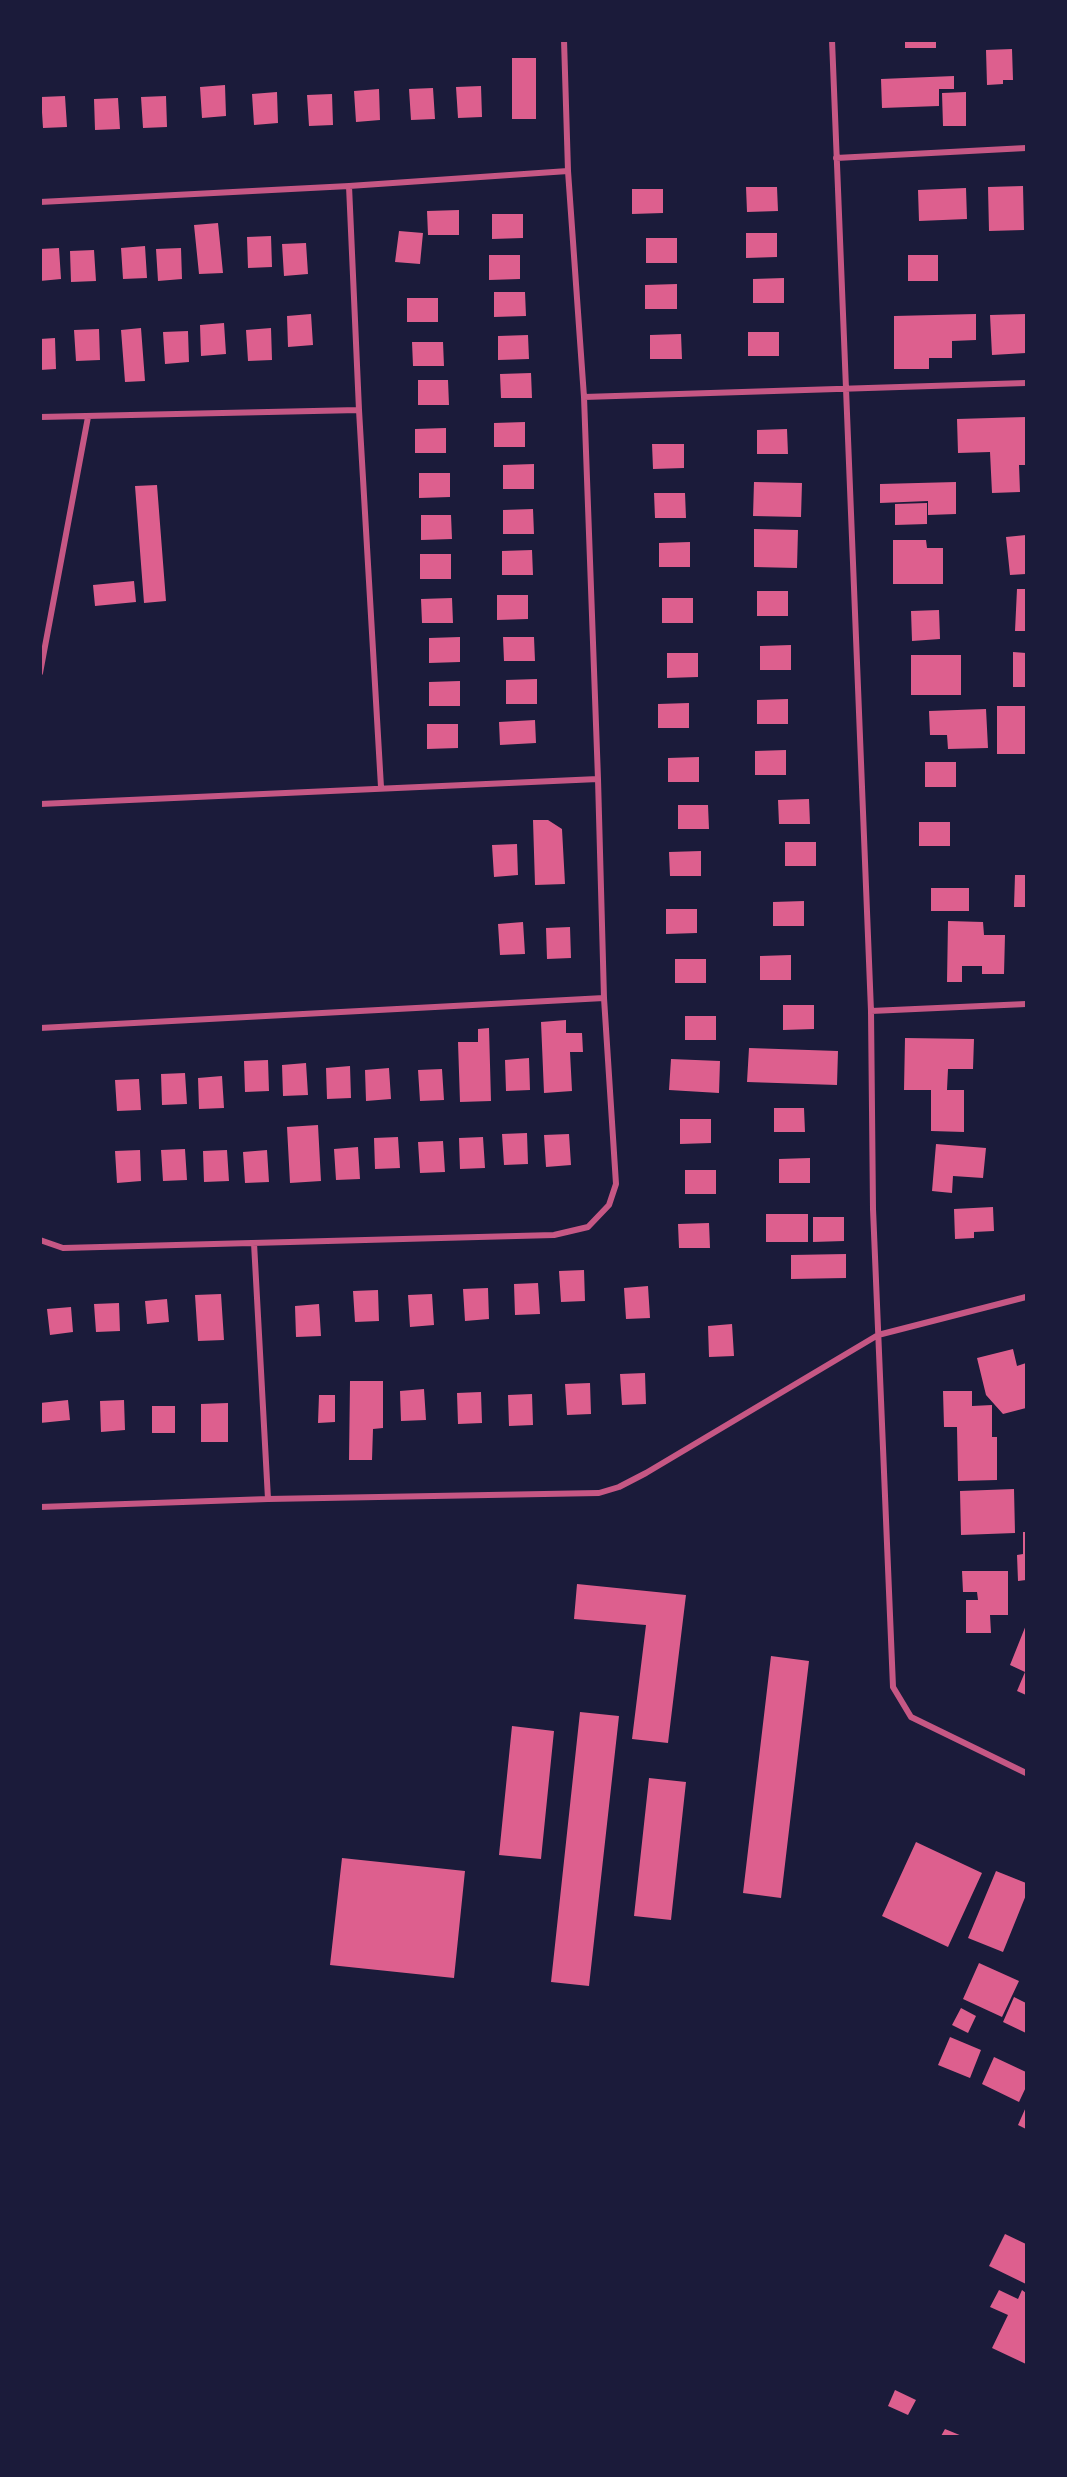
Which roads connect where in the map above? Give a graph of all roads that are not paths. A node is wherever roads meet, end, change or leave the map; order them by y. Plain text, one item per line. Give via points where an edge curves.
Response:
1 (564, 40) edge
2 (832, 40) edge
3 (1026, 148) edge
4 (836, 158) junction
5 (568, 171) junction
6 (349, 186) junction
7 (40, 202) edge
8 (1026, 383) edge
9 (846, 390) junction
10 (584, 396) junction
11 (359, 410) junction
12 (40, 417) edge
13 (88, 417) junction
14 (40, 673) edge
15 (598, 779) junction
16 (381, 787) junction
17 (40, 804) edge
18 (604, 998) junction
19 (1026, 1005) edge
20 (871, 1011) junction
21 (40, 1028) edge
22 (40, 1240) edge
23 (254, 1243) junction
24 (1026, 1298) edge
25 (878, 1335) junction
26 (268, 1499) junction
27 (40, 1507) edge
28 (1026, 1773) edge

1 - 5 street
2 - 4 street
3 - 4 street
4 - 9 street
5 - 6 street
5 - 10 street
6 - 7 street
6 - 11 street
8 - 9 street
9 - 10 street
9 - 20 street
10 - 15 street
11 - 13 street
11 - 16 street
12 - 13 street
13 - 14 street
15 - 16 street
15 - 18 street
16 - 17 street
18 - 21 street
18 - 23 street via 616,1184 609,1205 588,1227 554,1235
19 - 20 street
20 - 25 street
22 - 23 street via 63,1248
23 - 26 street
24 - 25 street
25 - 26 street via 646,1473 599,1493
25 - 28 street via 893,1687 911,1717
26 - 27 street

